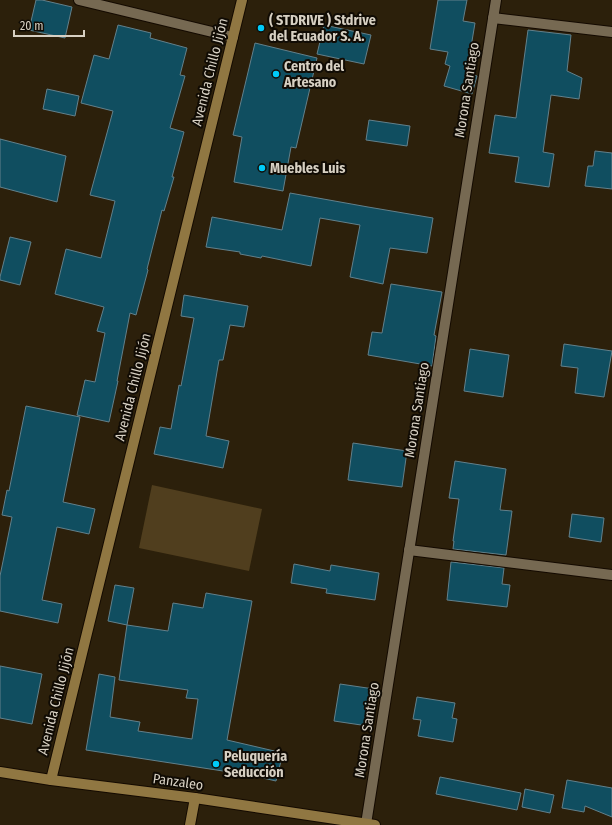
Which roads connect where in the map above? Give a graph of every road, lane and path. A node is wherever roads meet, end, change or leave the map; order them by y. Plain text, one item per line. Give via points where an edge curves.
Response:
1 (79, 0) edge
2 (242, 0) edge
3 (496, 0) edge
4 (493, 18) junction
5 (612, 32) edge
6 (233, 37) junction
7 (409, 550) junction
8 (612, 575) edge
9 (0, 772) edge
10 (51, 780) junction
11 (195, 798) junction
12 (371, 824) edge
13 (190, 825) edge

1 - 6 street
2 - 6 street, Avenida Chillo Jijón
3 - 4 street, Morona Santiago
4 - 5 street
4 - 7 street, Morona Santiago
6 - 10 street, Avenida Chillo Jijón
7 - 8 street
7 - 12 street, Morona Santiago
9 - 10 street, Panzaleo
10 - 11 street, Panzaleo
11 - 12 street, Panzaleo
11 - 13 street

